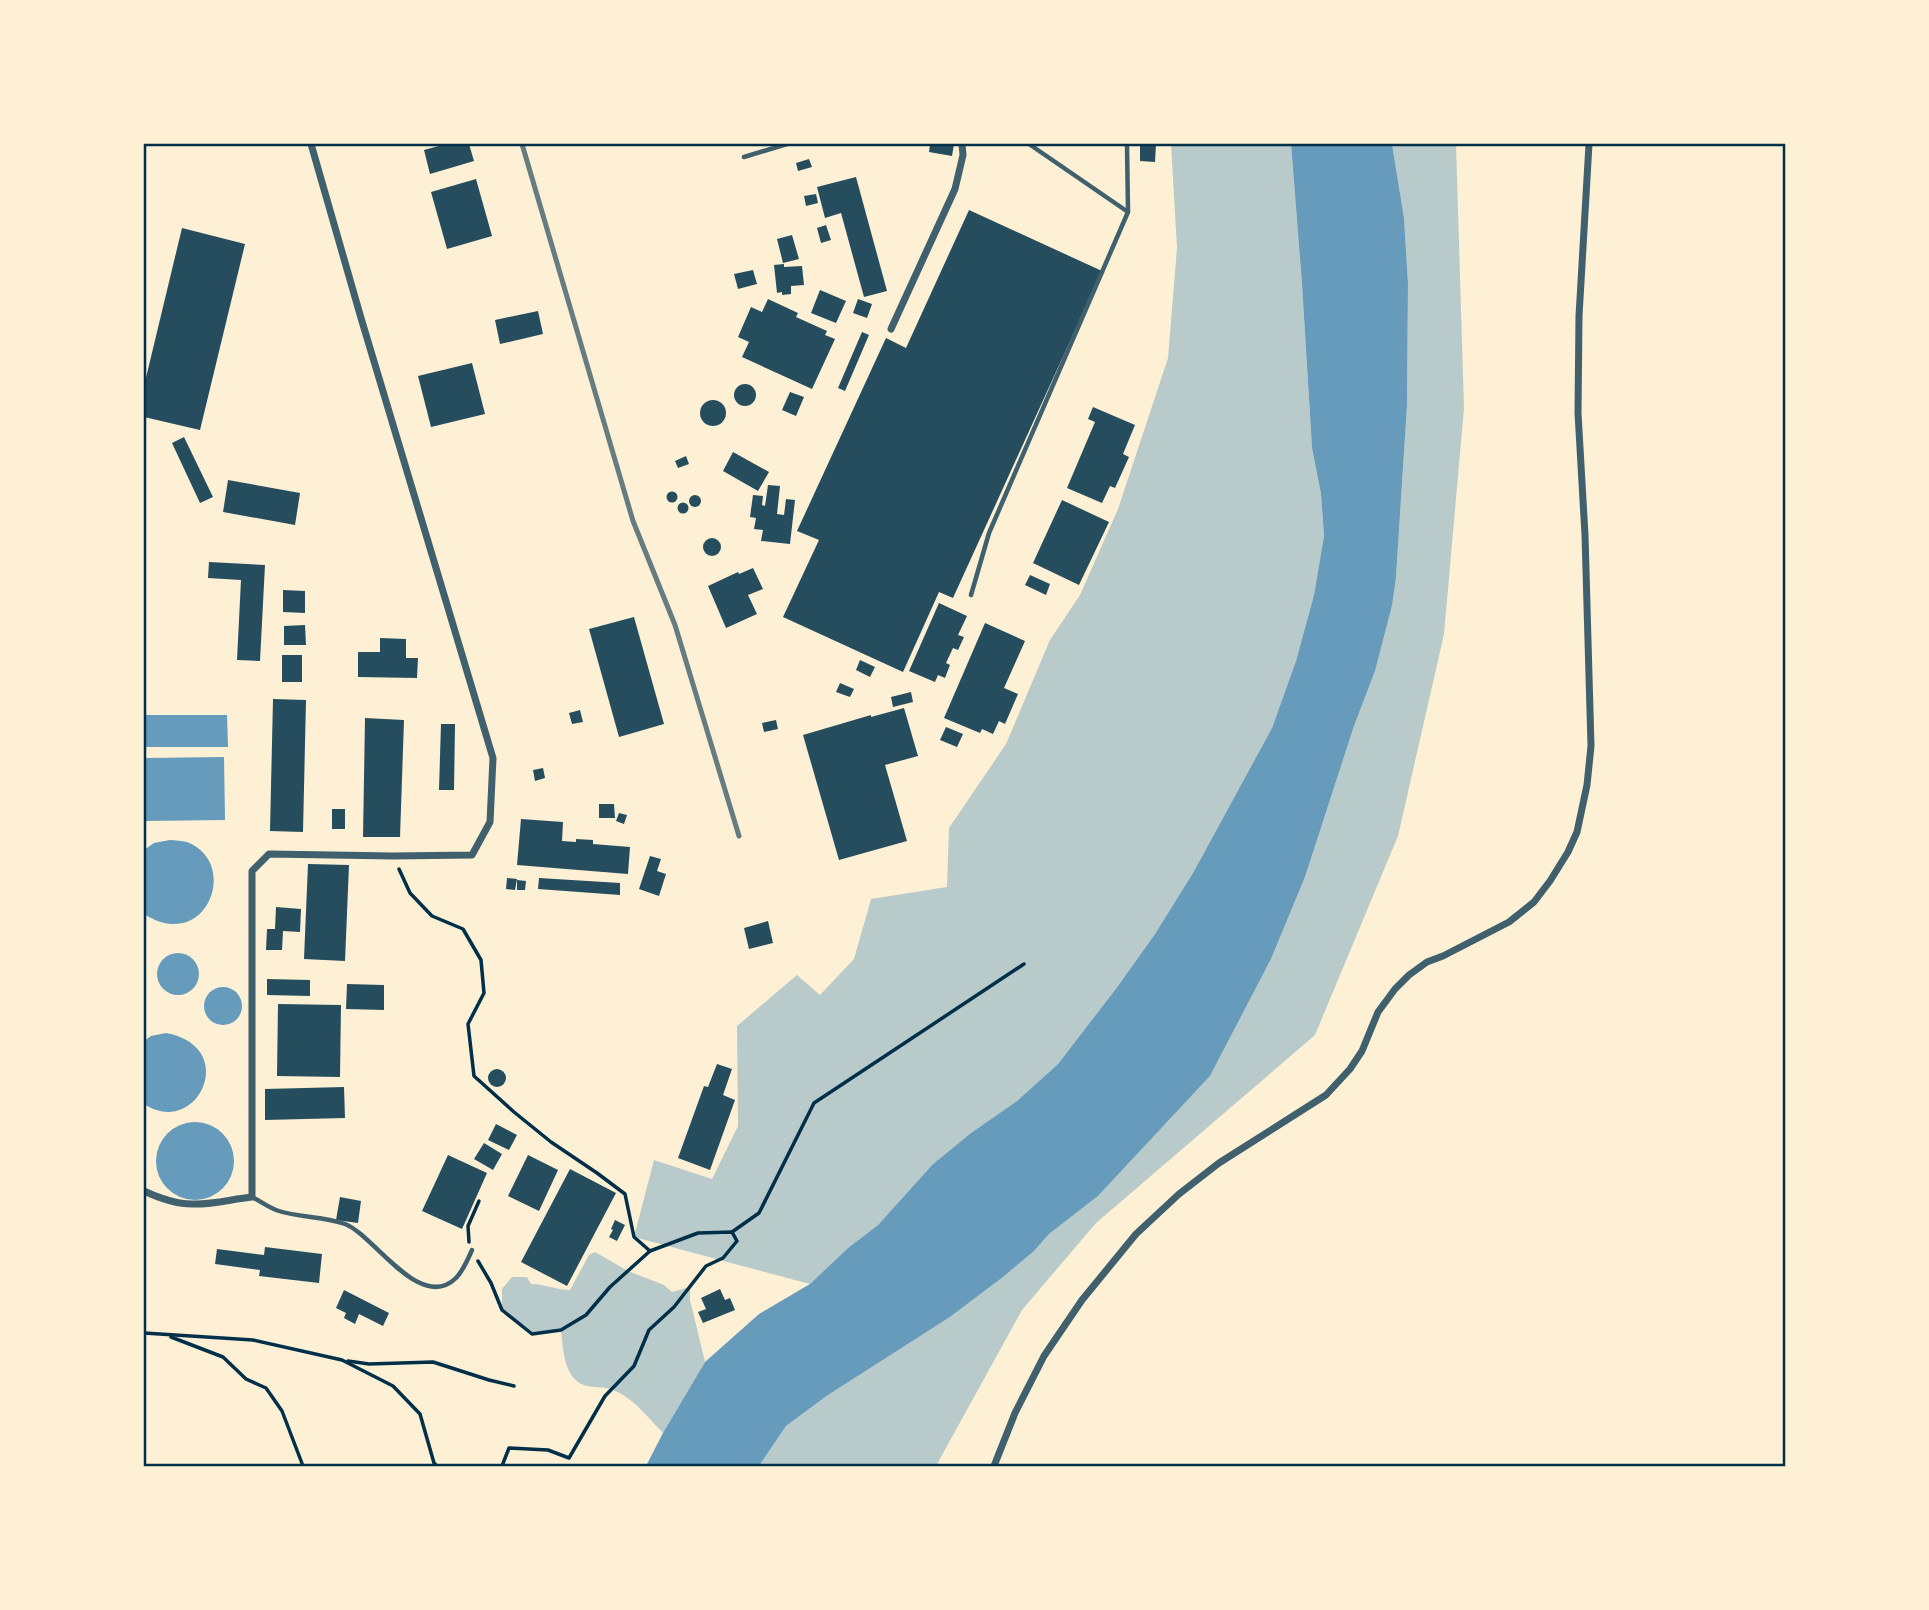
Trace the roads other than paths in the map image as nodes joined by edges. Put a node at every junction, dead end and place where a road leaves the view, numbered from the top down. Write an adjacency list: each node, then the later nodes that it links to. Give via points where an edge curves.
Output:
1 (311, 144): 12 (street, via 493,758 490,822 472,855 269,854 252,871)
2 (787, 144): 7 (lane)
3 (961, 144): 9 (street, via 955,189)
4 (1029, 144): 8 (lane)
5 (1127, 144): 8 (lane)
6 (1589, 144): 14 (street, via 1578,413 1591,746 1577,832 1568,852 1534,902 1509,922 1427,962 1395,989 1378,1012 1362,1051 1325,1096 1219,1163 1136,1234 1044,1356)
7 (744, 157)
8 (1128, 212): 10 (lane, via 989,533)
9 (891, 329)
10 (971, 595)
11 (144, 1191): 12 (street, via 191,1204)
12 (253, 1197): 13 (lane, via 276,1210 344,1223 418,1283 438,1288 459,1276)
13 (472, 1250)
14 (993, 1466)

